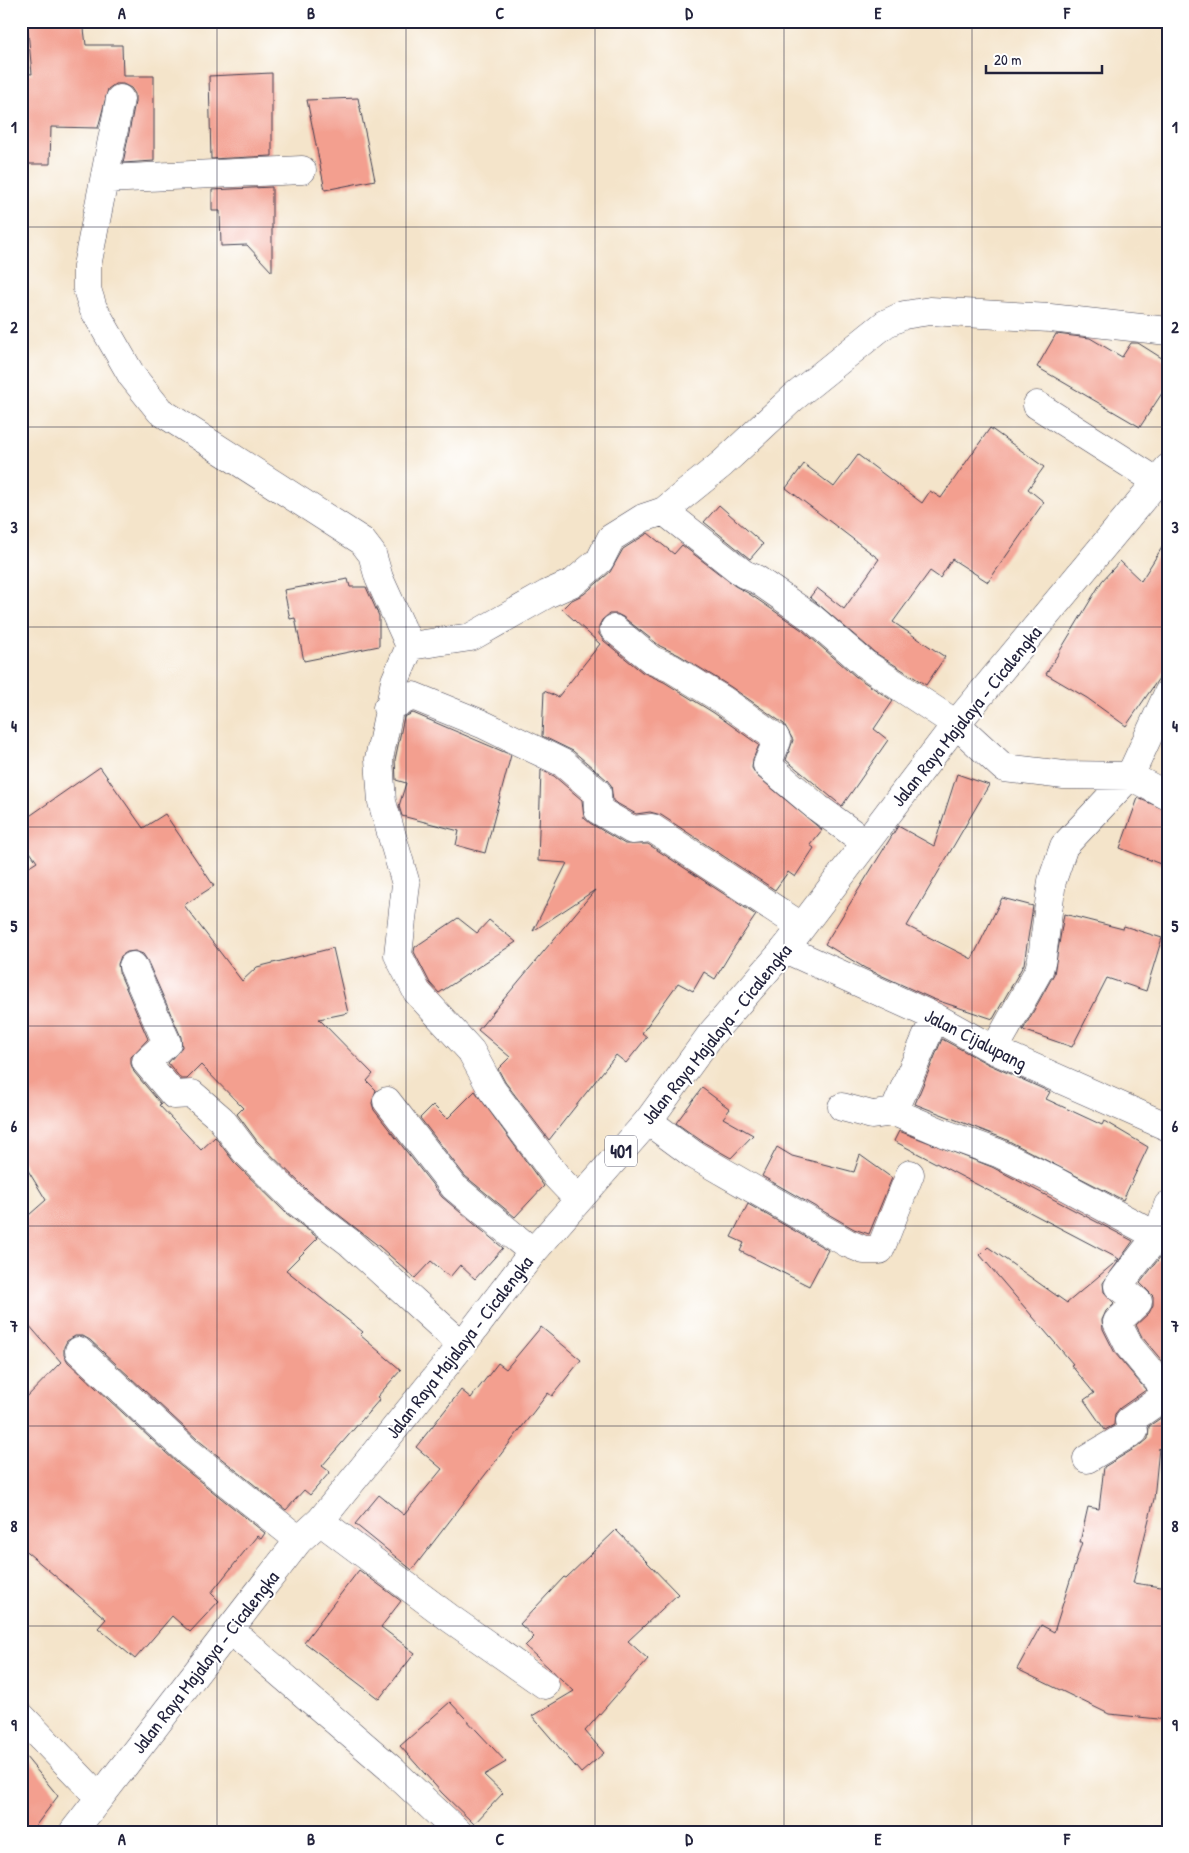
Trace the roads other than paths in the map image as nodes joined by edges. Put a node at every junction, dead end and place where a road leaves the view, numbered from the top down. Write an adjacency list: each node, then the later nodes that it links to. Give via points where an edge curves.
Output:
1 (120, 99): 3 (street)
2 (302, 170): 3 (street)
3 (105, 179): 9 (street, via 87,266 87,289 92,308 132,376 160,411 362,542 372,554 379,578)
4 (1168, 331): 7 (street, via 1050,318 930,311 904,315 885,324 793,398 722,464)
5 (1037, 405): 6 (street)
6 (1163, 475): 12 (street, Jalan Raya Majalaya - Cicalengka / 401)
7 (664, 510): 9 (street, via 642,518 611,538 600,560 574,582 546,594 471,637); 12 (street, via 744,574 812,618 865,664)
8 (614, 628): 15 (street, via 652,660 672,668 723,700 774,738 777,741 767,764 818,808)
9 (410, 646): 11 (street)
10 (1168, 693): 13 (street)
11 (388, 708): 16 (street, via 413,696 482,724 563,763 597,792 598,810 632,830 652,828); 27 (street, via 379,759 382,802 406,884 398,955 417,992 471,1051 492,1090 557,1177)
12 (956, 724): 13 (street, via 1004,768 1064,775); 15 (street, Jalan Raya Majalaya - Cicalengka / 401)
13 (1130, 776): 14 (street); 20 (street, via 1064,846 1052,880 1039,970)
14 (1168, 796)
15 (865, 842): 16 (street, Jalan Raya Majalaya - Cicalengka / 401)
16 (801, 926): 17 (street, Jalan Raya Majalaya - Cicalengka / 401)
17 (785, 949): 19 (street, Jalan Cijalupang); 24 (street, Jalan Raya Majalaya - Cicalengka / 401, via 712,1033)
18 (133, 966): 31 (street, via 167,1043 146,1062 174,1094 192,1094 221,1119 244,1151 297,1202 350,1242)
19 (935, 1017): 20 (street, Jalan Cijalupang); 23 (street)
20 (994, 1050): 25 (street, Jalan Cijalupang)
21 (388, 1101): 30 (street, via 454,1187)
22 (842, 1107): 23 (street, via 872,1115)
23 (894, 1112): 29 (street, via 998,1152)
24 (648, 1121): 26 (street, via 694,1155 864,1250 880,1250); 27 (street, Jalan Raya Majalaya - Cicalengka / 401)
25 (1168, 1127)
26 (910, 1174)
27 (578, 1199): 30 (street, Jalan Raya Majalaya - Cicalengka / 401)
28 (1168, 1206): 29 (street)
29 (1162, 1239): 33 (street, via 1118,1286 1138,1302 1116,1322 1129,1346)
30 (533, 1252): 31 (street, Jalan Raya Majalaya - Cicalengka / 401)
31 (462, 1345): 35 (street, Jalan Raya Majalaya - Cicalengka / 401)
32 (79, 1351): 36 (street, via 188,1452)
33 (1168, 1394): 34 (street, via 1129,1421 1134,1431)
34 (1087, 1459)
35 (320, 1521): 36 (street, Jalan Raya Majalaya - Cicalengka / 401); 38 (street)
36 (299, 1540): 37 (street, Jalan Raya Majalaya - Cicalengka / 401)
37 (230, 1630): 40 (street, Jalan Raya Majalaya - Cicalengka / 401); 42 (street, via 390,1768)
38 (545, 1685)
39 (21, 1716): 40 (street)
40 (99, 1797): 41 (street, Jalan Raya Majalaya - Cicalengka / 401)
41 (73, 1832)
42 (458, 1832)

